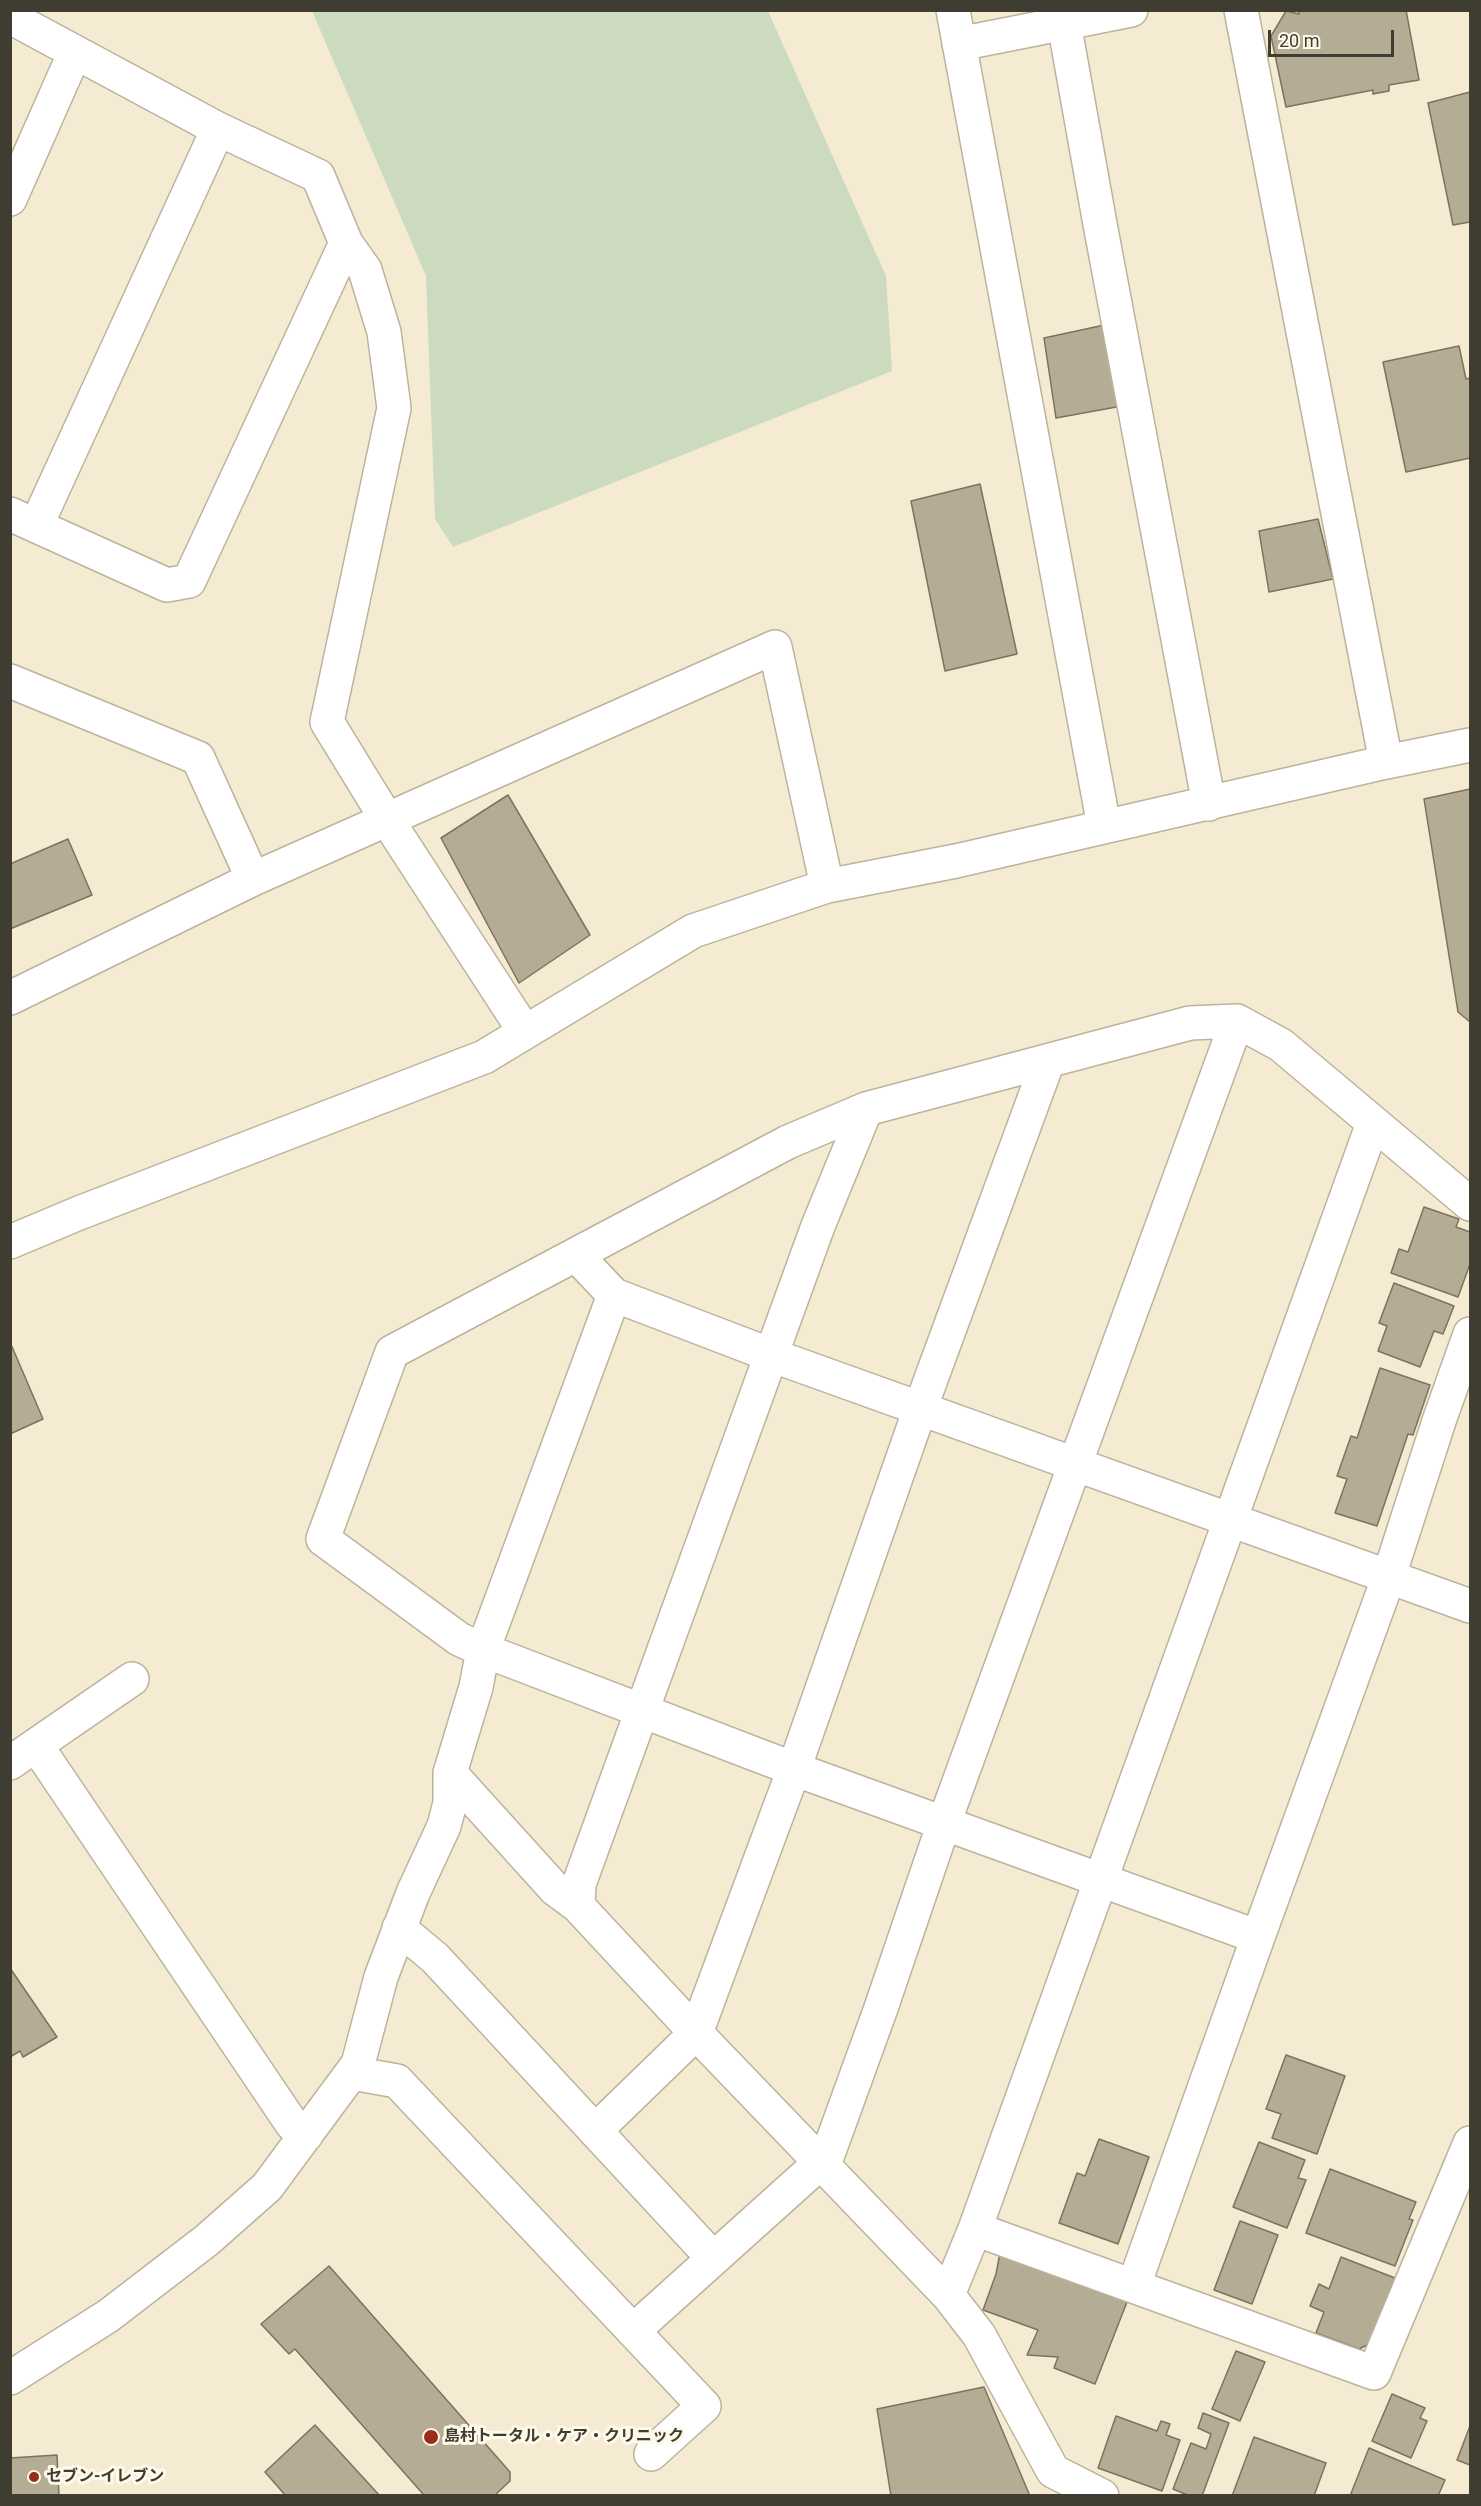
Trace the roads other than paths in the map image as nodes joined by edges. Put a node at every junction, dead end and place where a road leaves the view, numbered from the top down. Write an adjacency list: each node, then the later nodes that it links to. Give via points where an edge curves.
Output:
1 (953, 10): 6 (street)
2 (1131, 10): 5 (street)
3 (1241, 10): 14 (street)
4 (10, 17): 7 (street)
5 (1064, 22): 6 (street); 15 (street)
6 (959, 44): 17 (street)
7 (75, 52): 8 (street); 9 (street)
8 (218, 129): 10 (street, via 318,176); 11 (street)
9 (10, 199)
10 (345, 243): 11 (street, via 189,581 167,585); 16 (street, via 365,270 384,332 394,408 327,722)
11 (23, 520)
12 (10, 681): 18 (street, via 198,758)
13 (1470, 745): 14 (street)
14 (1386, 762): 15 (street)
15 (1209, 804): 17 (street)
16 (386, 818): 18 (street); 19 (street, via 775,646); 22 (street)
17 (1104, 826): 19 (street, via 957,861)
18 (253, 879): 20 (street)
19 (827, 886): 22 (street, via 693,931)
20 (10, 998)
21 (1237, 1021): 23 (street, via 1190,1023); 25 (street, via 1281,1045); 33 (street)
22 (525, 1032): 27 (street, via 484,1057)
23 (1048, 1061): 24 (street); 32 (street)
24 (866, 1109): 28 (street, via 788,1142); 31 (street)
25 (1372, 1123): 26 (street); 34 (street)
26 (1470, 1204)
27 (10, 1242)
28 (576, 1255): 29 (street); 37 (street, via 392,1352 323,1539 459,1639)
29 (614, 1295): 31 (street); 37 (street)
30 (1470, 1334): 35 (street)
31 (771, 1355): 32 (street); 39 (street)
32 (920, 1409): 33 (street); 41 (street)
33 (1075, 1465): 34 (street); 43 (street)
34 (1232, 1519): 35 (street); 44 (street)
35 (1389, 1579): 36 (street); 47 (street)
36 (1470, 1606)
37 (483, 1650): 39 (street); 42 (street)
38 (132, 1678): 40 (street)
39 (642, 1712): 41 (street); 45 (street, via 579,1884)
40 (23, 1754): 51 (street, via 292,2124)
41 (794, 1769): 43 (street); 48 (street)
42 (450, 1773): 45 (street, via 555,1889); 46 (street, via 450,1803 444,1826)
43 (944, 1824): 44 (street); 53 (street, via 881,2008)
44 (1101, 1879): 47 (street); 54 (street)
45 (578, 1906): 48 (street)
46 (399, 1928): 49 (street); 50 (street, via 435,1958)
47 (1258, 1937): 56 (street)
48 (696, 2033): 50 (street); 53 (street)
49 (352, 2073): 51 (street); 58 (street, via 397,2081)
50 (595, 2131): 55 (street)
51 (306, 2135): 59 (street, via 267,2187 207,2240 108,2316)
52 (1470, 2143): 56 (street, via 1374,2373)
53 (822, 2163): 55 (street); 57 (street)
54 (975, 2229): 56 (street); 57 (street)
55 (713, 2258): 58 (street)
56 (1134, 2285)
57 (948, 2295): 61 (street, via 979,2335 1053,2471)
58 (633, 2331): 60 (street, via 704,2406)
59 (10, 2378)
60 (651, 2454)
61 (1102, 2496)

